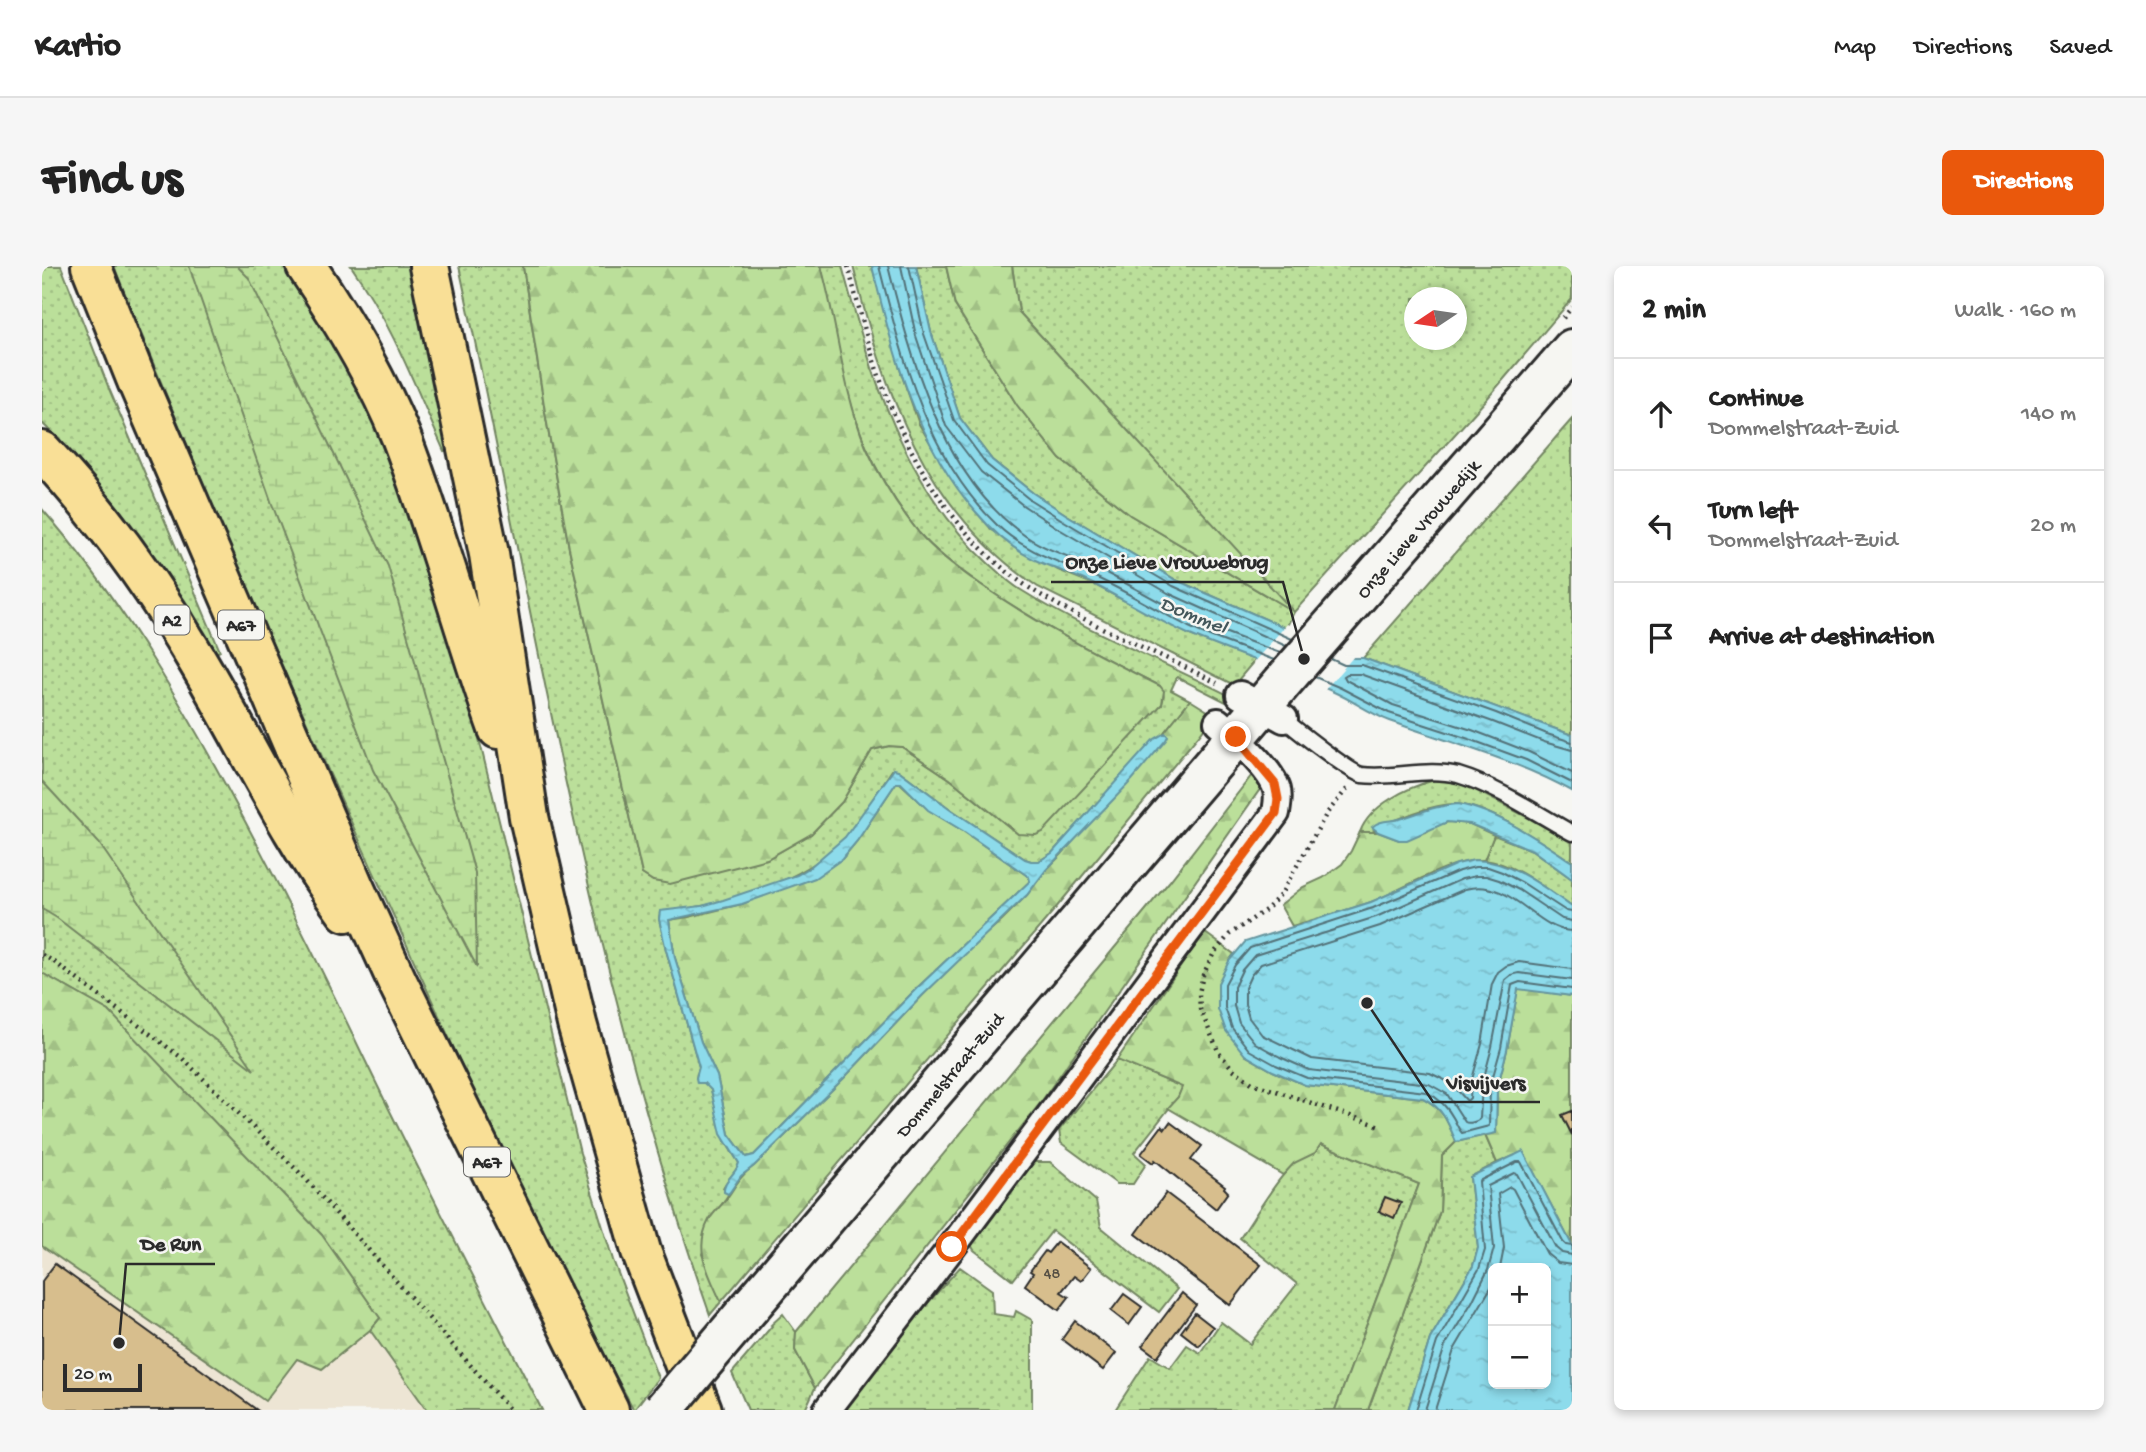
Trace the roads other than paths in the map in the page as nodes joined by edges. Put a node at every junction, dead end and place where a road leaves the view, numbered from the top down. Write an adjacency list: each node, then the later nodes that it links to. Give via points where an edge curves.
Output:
1 (91, 266): 10 (highway, A67)
2 (306, 266): 8 (highway, via 365,363 400,436)
3 (429, 266): 8 (highway, via 489,554)
4 (1572, 349): 6 (main road, Onze Lieve Vrouwedijk)
5 (42, 451): 10 (highway, A2, via 103,522 170,616 326,884)
6 (1267, 701): 7 (main road, Onze Lieve Vrouwedijk); 9 (lane, via 1359,775 1456,775)
7 (1227, 730): 12 (main road, Dommelstraat-Zuid, bridge); 14 (street, via 1275,784 1276,813)
8 (528, 817): 13 (highway, via 577,1024 641,1251)
9 (1572, 834)
10 (397, 981): 11 (highway, A67)
11 (609, 1410)
12 (663, 1410)
13 (702, 1410)
14 (827, 1410)

